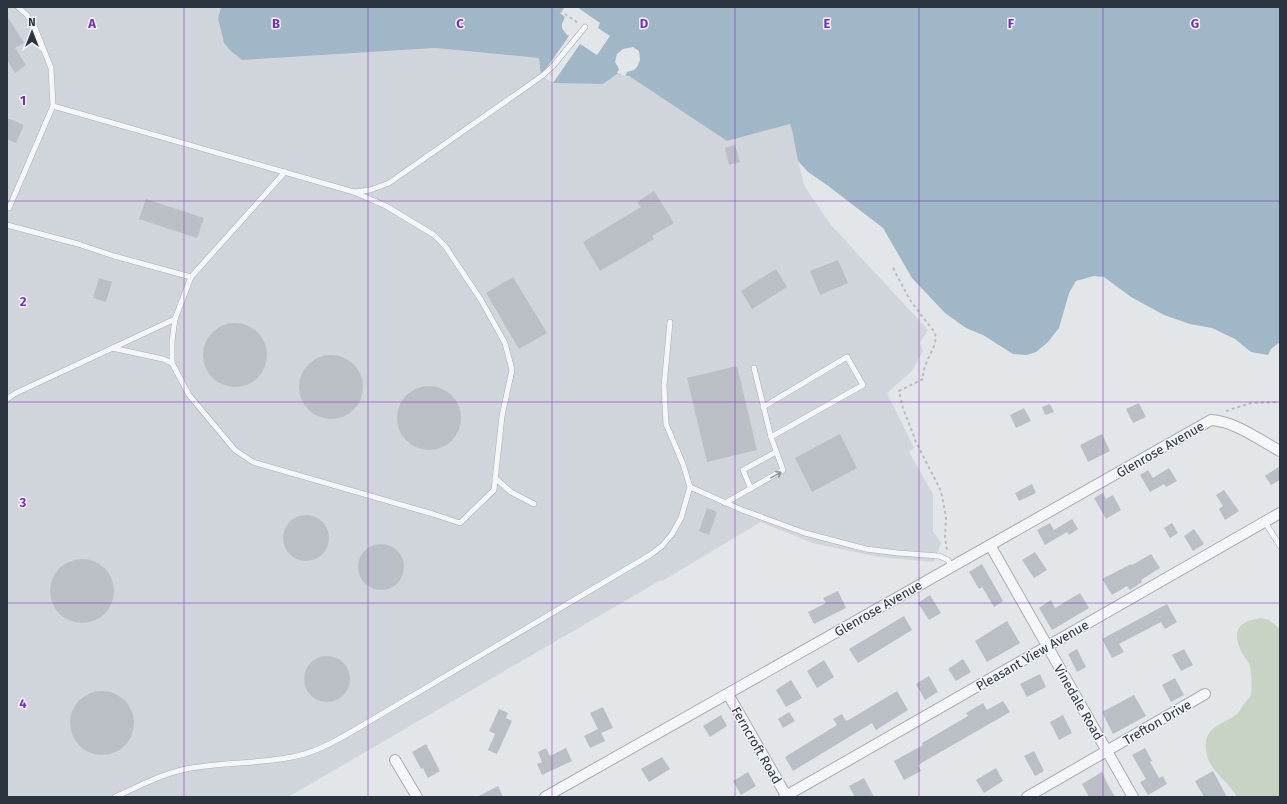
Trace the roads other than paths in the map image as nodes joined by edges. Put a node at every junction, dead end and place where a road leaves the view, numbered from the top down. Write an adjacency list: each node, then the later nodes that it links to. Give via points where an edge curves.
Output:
1 (18, 7): 3 (lane, via 35,28 51,68)
2 (585, 27): 5 (lane, via 553,66 536,80 389,183 370,190)
3 (53, 106): 4 (lane); 6 (lane)
4 (285, 172): 5 (lane); 8 (lane)
5 (354, 192): 19 (lane, via 386,206 434,235 445,246 482,300 503,338 512,370 502,416)
6 (7, 208)
7 (7, 225): 8 (lane)
8 (191, 277): 9 (lane)
9 (175, 319): 11 (lane); 12 (lane)
10 (670, 322): 20 (lane, via 664,386 666,424)
11 (112, 348): 12 (lane); 14 (lane)
12 (172, 363): 19 (lane, via 189,396 235,450 253,462 460,523 494,490)
13 (754, 368): 15 (lane)
14 (7, 399)
15 (763, 407): 16 (lane); 16 (lane, via 847,357 863,385)
16 (770, 436): 18 (lane)
17 (1280, 451): 26 (street, Glenrose Avenue, via 1232,424 1211,420)
18 (776, 452): 21 (lane, one-way to 18, via 783,470); 21 (lane, via 743,470)
19 (495, 478): 23 (lane, via 511,492)
20 (690, 486): 22 (lane); 34 (lane, via 681,518 672,534 650,555 353,731 325,746 293,757 184,769)
21 (751, 488): 22 (lane)
22 (725, 503): 28 (lane, via 815,536 888,552 939,556 948,560)
23 (534, 504)
24 (1280, 513): 25 (street, Pleasant View Avenue)
25 (1265, 522): 27 (lane); 29 (street, Pleasant View Avenue)
26 (990, 545): 28 (street, Glenrose Avenue); 29 (street, Vinedale Road)
27 (1280, 546)
28 (952, 567): 30 (street, Glenrose Avenue)
29 (1047, 647): 32 (street, Vinedale Road); 37 (street, Pleasant View Avenue)
30 (728, 694): 36 (street, Glenrose Avenue); 37 (street, Ferncroft Road)
31 (1205, 694): 32 (street, Trefton Drive)
32 (1107, 751): 38 (street, Trefton Drive); 39 (street, Vinedale Road)
33 (395, 760): 35 (street)
34 (115, 797)
35 (417, 797)
36 (545, 797)
37 (786, 797)
38 (1027, 797)
39 (1133, 797)

